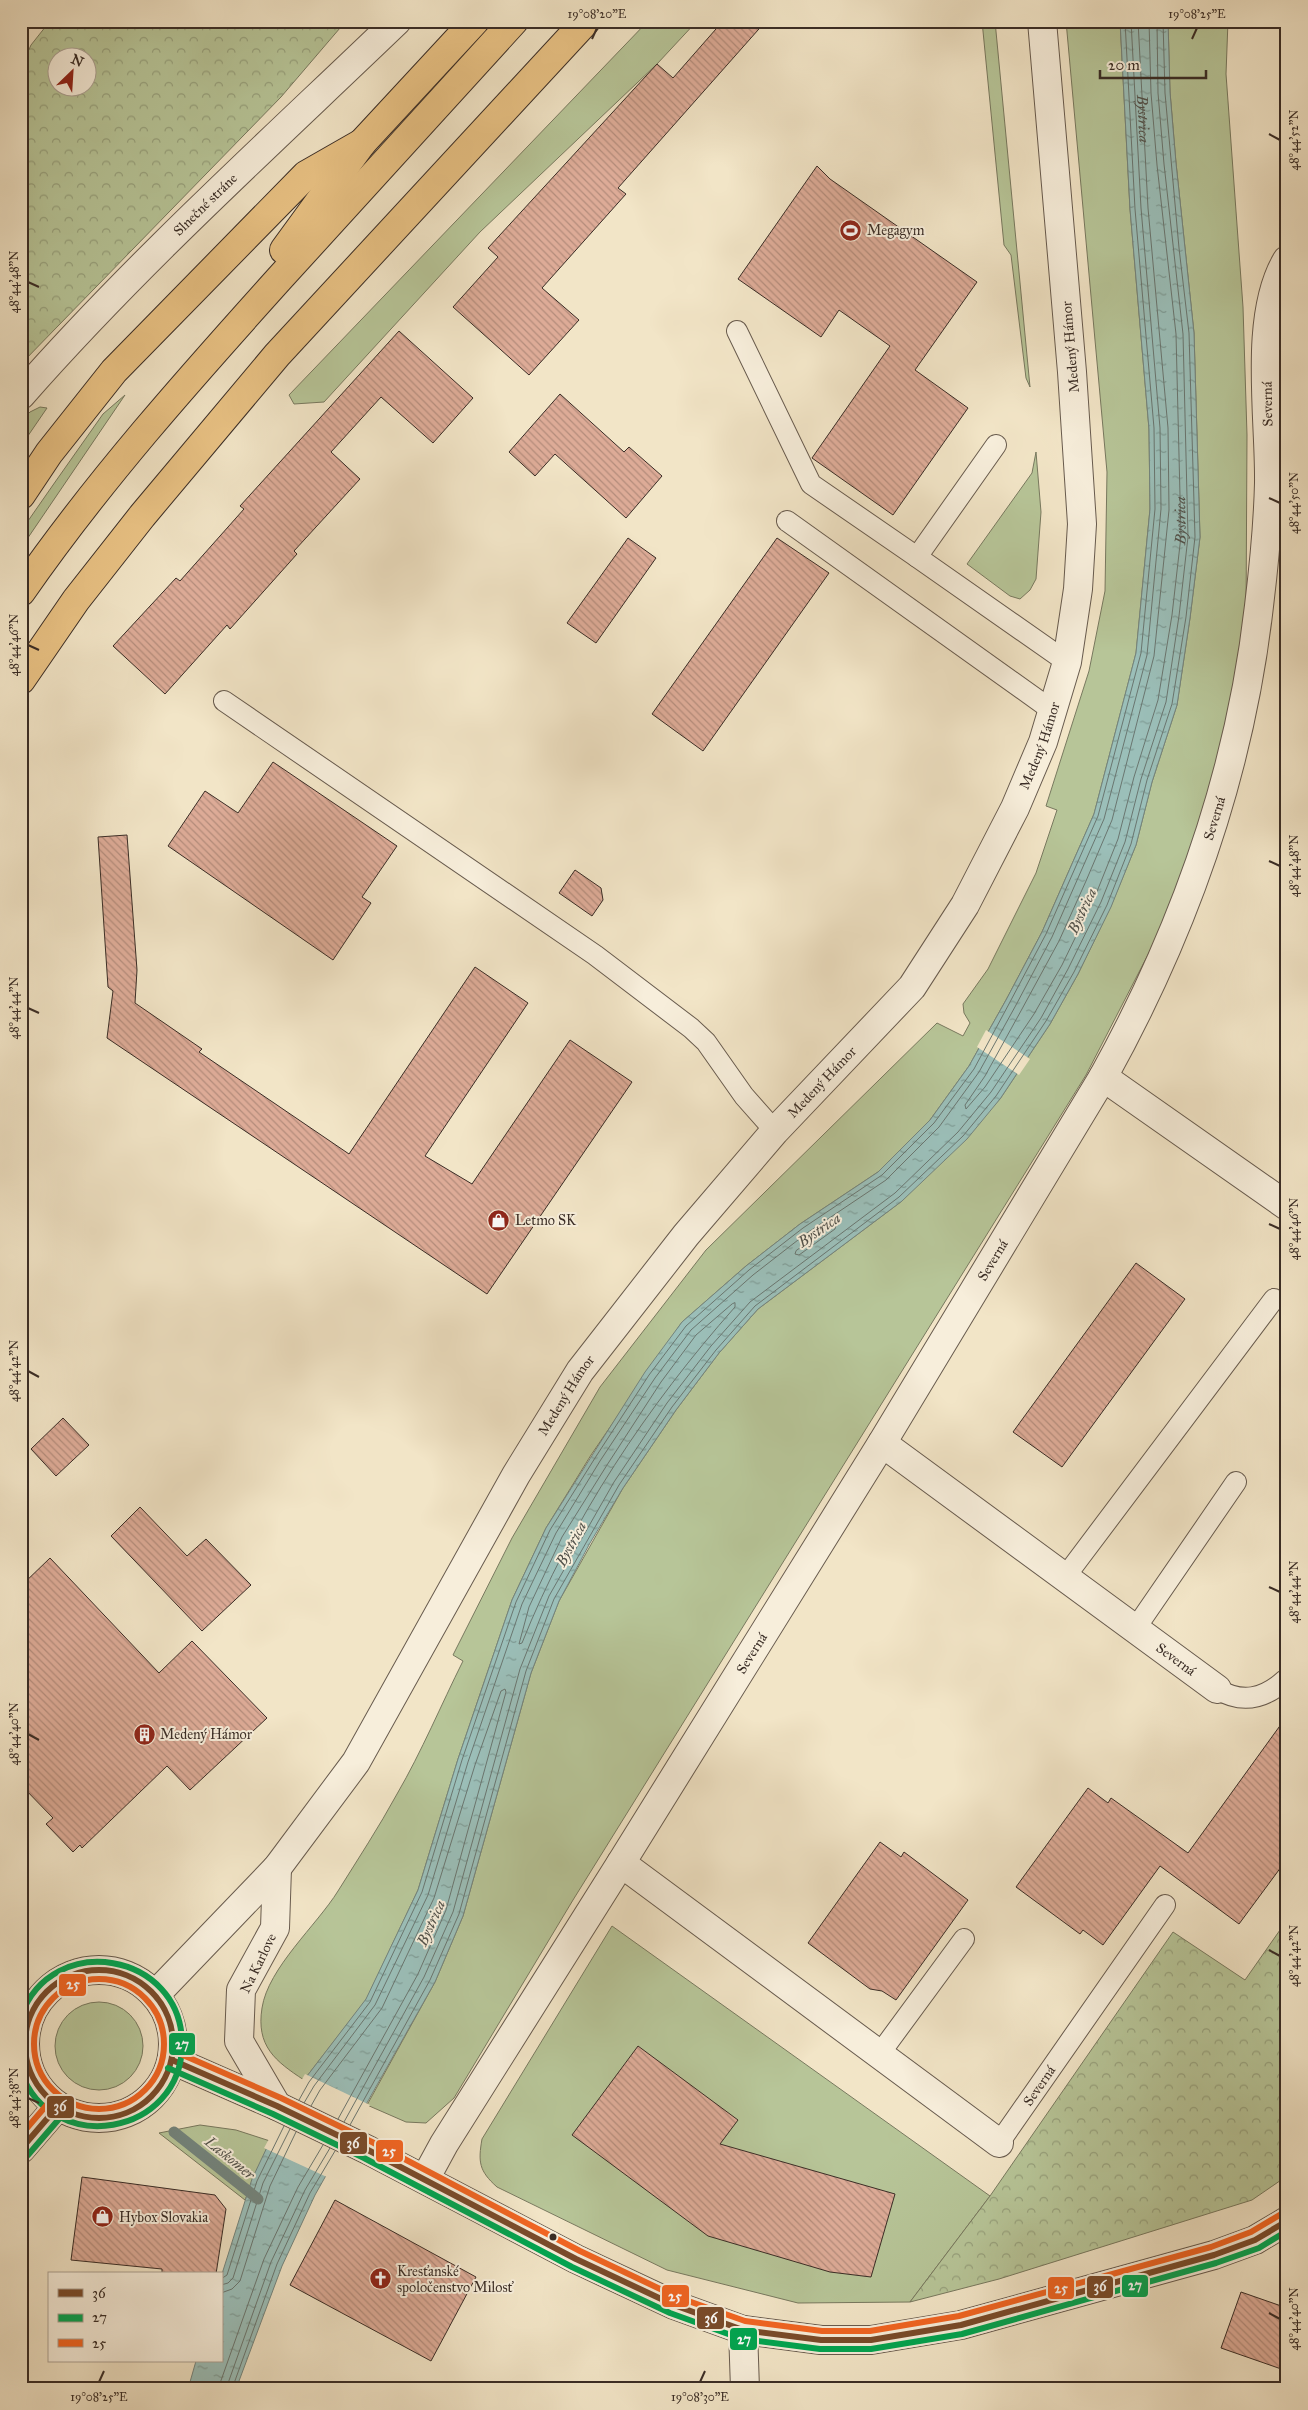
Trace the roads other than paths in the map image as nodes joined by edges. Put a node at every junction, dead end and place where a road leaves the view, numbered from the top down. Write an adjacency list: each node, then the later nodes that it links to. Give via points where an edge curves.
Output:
1 (397, 21): 10 (street, Slnečné stráne, via 159,250 76,333)
2 (475, 21): 6 (highway)
3 (514, 21): 9 (highway)
4 (1042, 21): 17 (street, Medený Hámor, via 1082,524 1078,589)
5 (585, 23): 18 (highway, via 277,355 76,600)
6 (362, 143): 9 (highway); 12 (highway, via 306,176 114,371)
7 (1285, 267): 14 (street, Severná, via 1271,301 1266,347 1269,483)
8 (737, 331): 15 (lane, via 811,484)
9 (198, 368): 16 (highway)
10 (21, 395)
11 (996, 445): 15 (lane)
12 (21, 496)
13 (787, 521): 20 (lane)
14 (1276, 543): 21 (street, Severná, via 1222,797 1183,910 1127,1034)
15 (917, 557): 17 (lane)
16 (21, 592)
17 (1067, 662): 20 (street, Medený Hámor)
18 (21, 680)
19 (224, 700): 22 (lane, via 587,950 691,1028 706,1042 744,1096)
20 (1053, 711): 22 (street, Medený Hámor, via 1011,817 965,905 912,987)
21 (1103, 1077): 23 (street); 25 (street, Severná)
22 (775, 1131): 32 (street, Medený Hámor, via 686,1235 580,1371 516,1475 356,1762)
23 (1287, 1206)
24 (1274, 1299): 27 (lane)
25 (882, 1443): 27 (street, Severná); 31 (street, Severná)
26 (1236, 1482): 28 (lane)
27 (1065, 1577): 28 (street, Severná)
28 (1135, 1629): 30 (street, Severná)
29 (1287, 1681): 30 (lane, via 1262,1696 1244,1699 1228,1696)
30 (1217, 1689)
31 (622, 1863): 37 (street, Severná); 43 (street, Severná)
32 (277, 1868): 35 (street, Medený Hámor); 40 (street, Na Karlove, via 275,1928 241,1990 238,2041)
33 (1165, 1905): 41 (lane, Severná)
34 (964, 1938): 37 (lane)
35 (155, 1995): 36 (street, via 124,1974 86,1971 52,1986); 38 (street, via 171,2026)
36 (26, 2015): 39 (street, via 26,2056 32,2075 42,2093)
37 (878, 2056): 41 (street, Severná)
38 (172, 2060): 39 (street, via 154,2094 138,2107 118,2116 77,2115); 40 (street)
39 (58, 2106): 42 (street)
40 (277, 2106): 43 (street)
41 (999, 2143)
42 (21, 2149)
43 (425, 2179): 45 (street, via 576,2259 674,2305)
44 (1287, 2221): 45 (street, via 1255,2240 1214,2255 961,2325 871,2340 821,2340)
45 (742, 2330): 46 (street)
46 (745, 2389)

